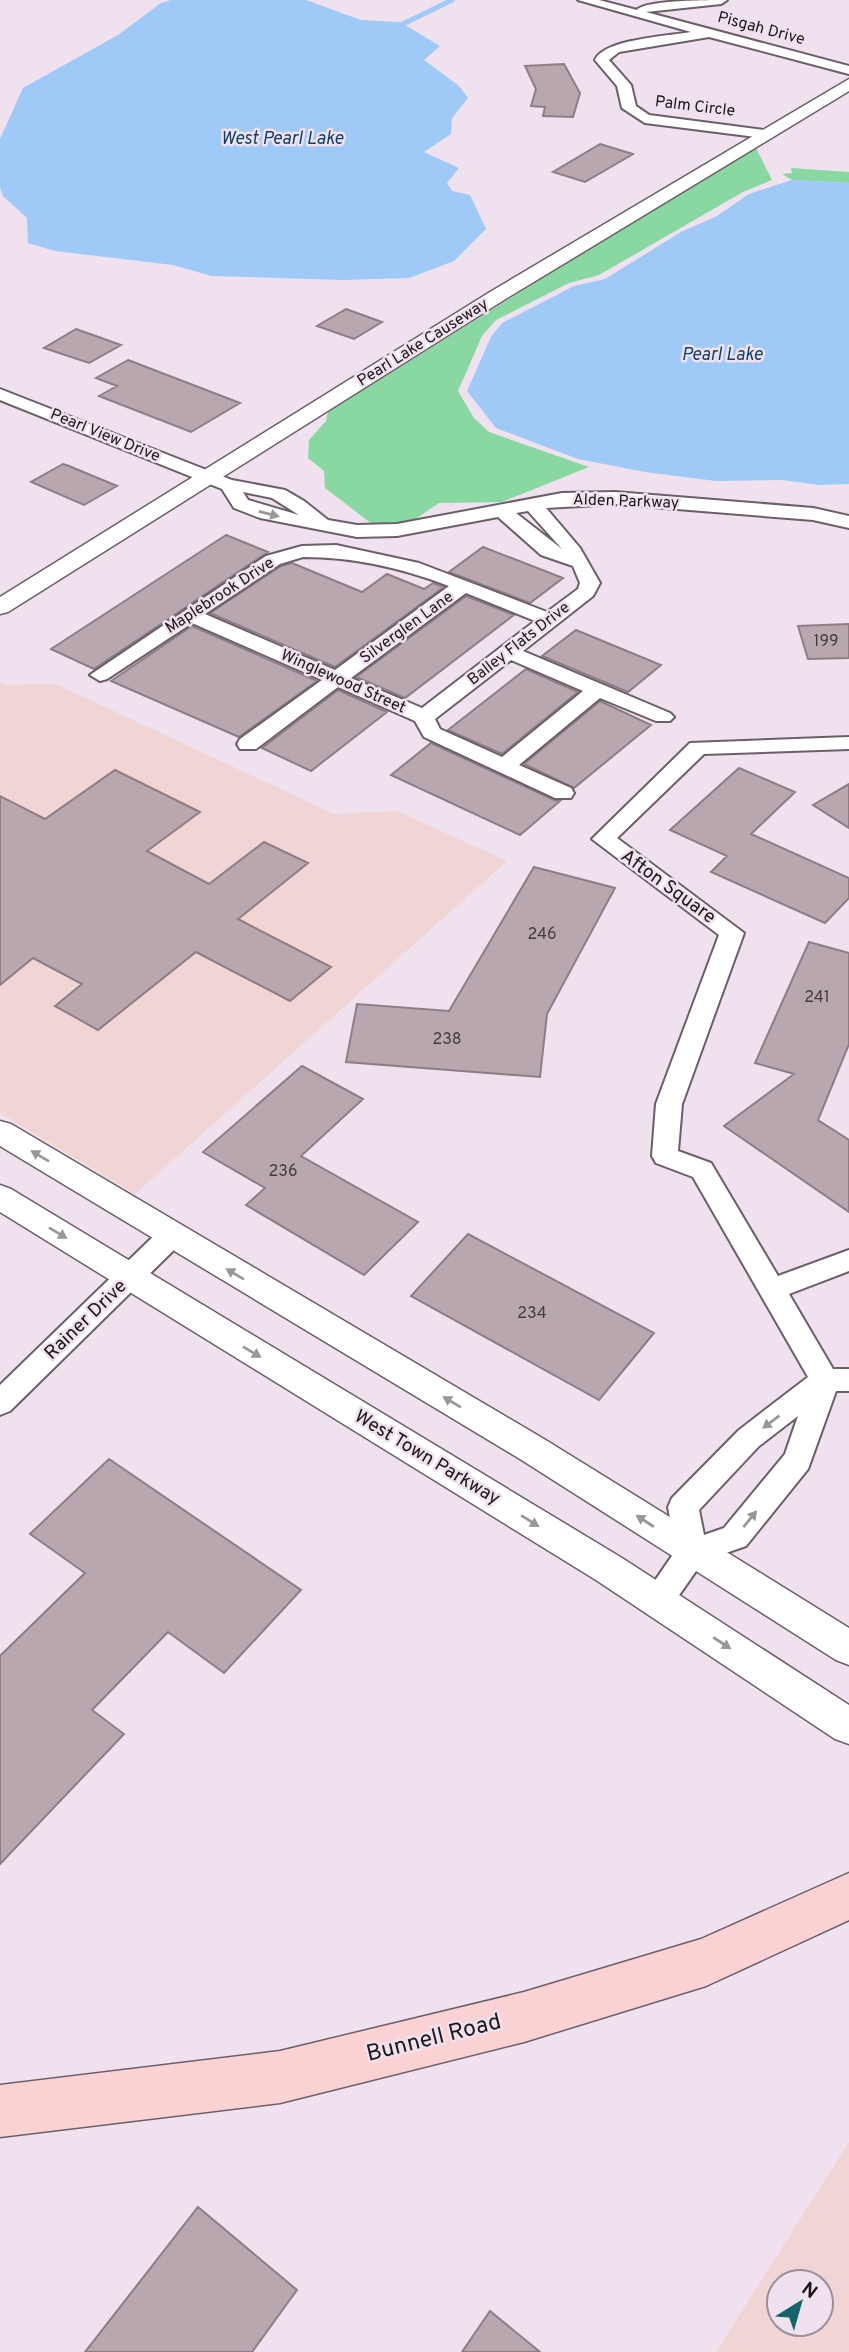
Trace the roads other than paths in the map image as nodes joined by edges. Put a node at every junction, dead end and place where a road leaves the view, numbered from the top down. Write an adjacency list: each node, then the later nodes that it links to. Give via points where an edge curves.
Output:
1 (584, 0): 3 (street, Pisgah Drive)
2 (721, 0): 3 (street)
3 (624, 10): 4 (street, Pisgah Drive)
4 (709, 33): 5 (street, Pisgah Drive); 7 (street, Palm Circle, via 615,49 602,60 629,92 629,108 645,119)
5 (849, 70)
6 (849, 84): 7 (street, Pearl Lake Causeway)
7 (764, 134): 9 (street, Pearl Lake Causeway, via 497,296)
8 (0, 394): 9 (street, Pearl View Drive)
9 (220, 481): 11 (street, Alden Parkway, via 241,504 267,514 357,531 397,530); 15 (street, Pearl Lake Causeway)
10 (533, 505): 11 (street, Alden Parkway); 12 (street, Alden Parkway, via 562,499 615,498 813,514); 13 (street, Balley Flats Drive, via 568,542)
11 (503, 511): 13 (street, via 548,551)
12 (849, 522)
13 (576, 561): 17 (street, Balley Flats Drive, via 590,583 586,592)
14 (464, 585): 16 (street, Maplebrook Drive, via 400,562 302,551 273,560); 17 (street, Maplebrook Drive); 20 (street, Silverglen Lane)
15 (0, 607)
16 (191, 615): 19 (street, Maplebrook Drive); 20 (street, Winglewood Street)
17 (549, 621): 18 (street, Balley Flats Drive)
18 (509, 652): 21 (street); 22 (street, Balley Flats Drive)
19 (100, 675)
20 (337, 679): 22 (street, Winglewood Street); 25 (street, Silverglen Lane)
21 (598, 689): 23 (street); 26 (street)
22 (424, 717): 26 (street, Winglewood Street, via 431,733)
23 (663, 717)
24 (849, 743): 33 (street, Afton Square, via 698,748 603,839 732,933 669,1104 665,1156 702,1170)
25 (248, 744)
26 (504, 766): 27 (street, Winglewood Street)
27 (563, 793)
28 (0, 1132): 30 (street, one-way to 28)
29 (0, 1197): 32 (street, West Town Parkway, one-way to 32)
30 (171, 1236): 32 (street, Rainer Drive); 36 (street, one-way to 30, via 532,1449)
31 (849, 1260): 33 (street)
32 (130, 1279): 35 (street, Rainer Drive); 37 (street, West Town Parkway, one-way to 37)
33 (773, 1289): 34 (street, Afton Square, via 797,1337)
34 (837, 1380): 36 (street, one-way to 34, via 736,1537 798,1460); 36 (street, one-way to 36, via 749,1438 683,1507)
35 (0, 1403)
36 (692, 1552): 37 (street); 38 (street)
37 (657, 1601): 39 (street, West Town Parkway, one-way to 39)
38 (849, 1648)
39 (849, 1726)
40 (849, 1896): 41 (main road, Bunnell Road, via 706,1962 524,2017 279,2077)
41 (0, 2111)

